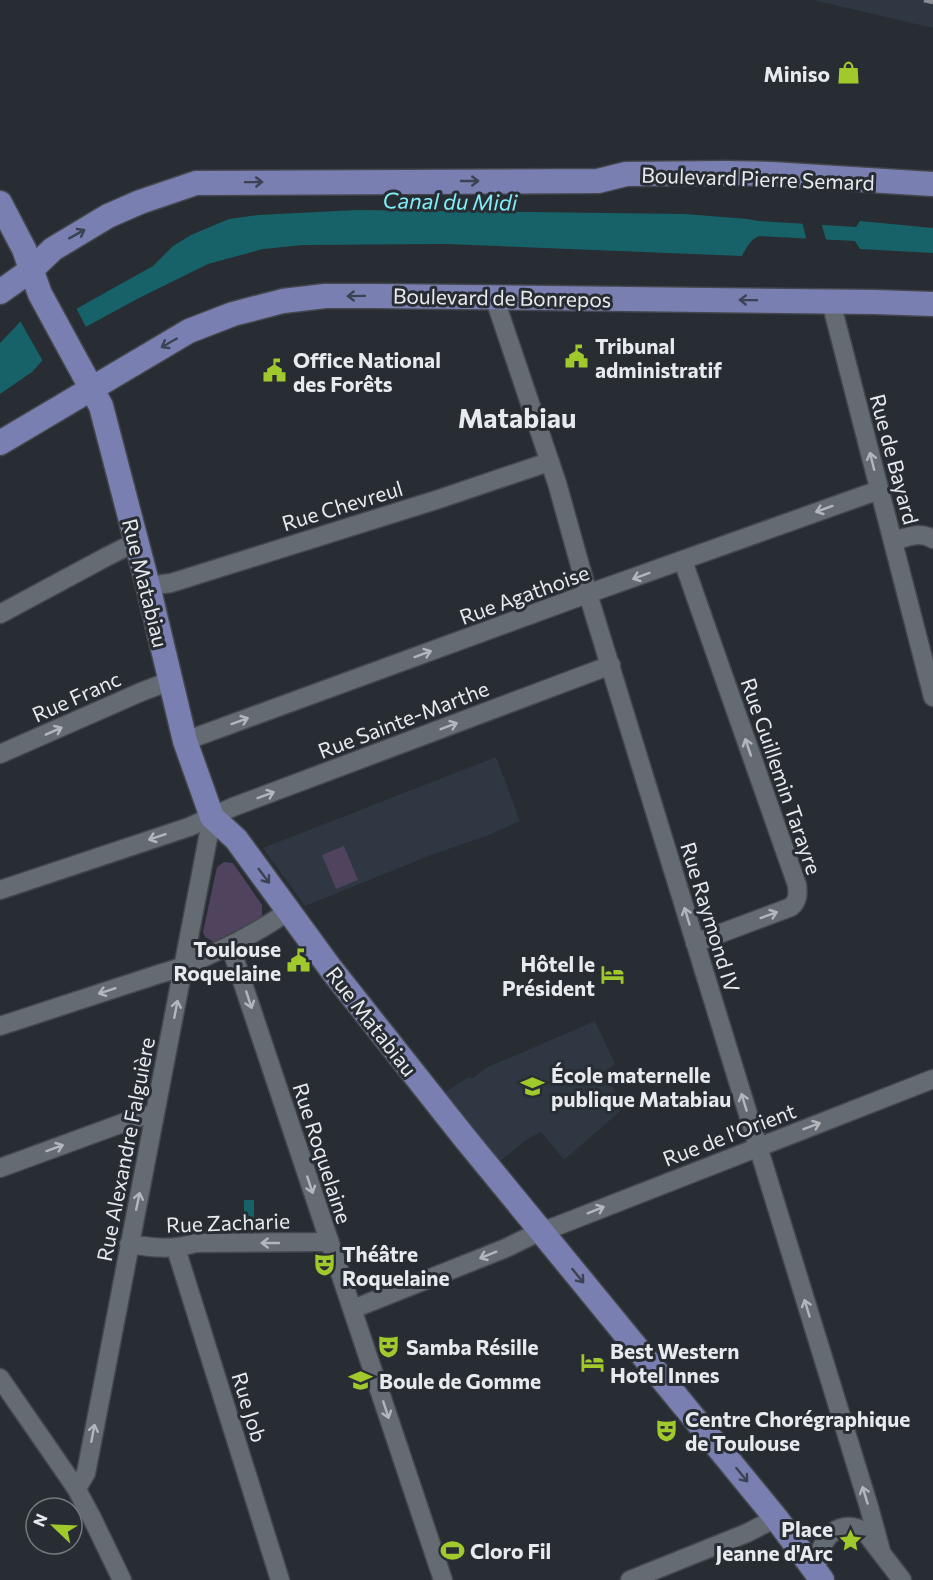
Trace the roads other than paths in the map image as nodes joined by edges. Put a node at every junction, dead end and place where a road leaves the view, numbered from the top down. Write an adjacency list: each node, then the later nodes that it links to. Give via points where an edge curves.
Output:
1 (933, 184): 3 (main road, Boulevard Pierre Semard, one-way to 1, via 53,249 108,216 196,183 598,181 626,174 725,173)
2 (0, 203): 3 (main road, Rue Matabiau)
3 (31, 270): 4 (main road, Boulevard Pierre Semard); 8 (main road, Rue Matabiau, via 40,294)
4 (0, 292)
5 (494, 297): 6 (main road, Boulevard de Bonrepos, one-way to 5); 8 (main road, Boulevard de Bonrepos, one-way to 8, via 325,296 282,301 233,314 189,332); 10 (street, Rue Raymond IV)
6 (831, 302): 7 (main road, Boulevard de Bonrepos); 11 (street, Rue de Bayard, one-way to 6)
7 (933, 304)
8 (92, 388): 9 (main road, Boulevard de Bonrepos); 14 (main road, Rue Matabiau, via 101,406)
9 (0, 443)
10 (549, 462): 16 (street, Rue Chevreul, via 171,583); 17 (street, Rue Raymond IV)
11 (879, 490): 13 (street, Rue de Bayard); 15 (street, Rue Agathoise, one-way to 15)
12 (933, 539): 13 (street, via 920,534)
13 (893, 541): 21 (street, Rue de Bayard)
14 (136, 542): 16 (main road, Rue Matabiau); 18 (street)
15 (683, 561): 17 (street, Rue Agathoise, one-way to 17); 27 (street, Rue Guillemin Tarayre, one-way to 15, via 791,908 798,894)
16 (148, 586): 20 (main road, Rue Matabiau)
17 (588, 594): 19 (street, Rue Raymond IV); 22 (street, Rue Agathoise, one-way to 17)
18 (0, 614)
19 (611, 665): 24 (street, Rue Sainte-Marthe, one-way to 19); 27 (street, Rue Raymond IV, one-way to 19)
20 (170, 681): 22 (main road, Rue Matabiau); 23 (street, Rue Franc, one-way to 20)
21 (933, 697)
22 (185, 741): 24 (main road, Rue Matabiau)
23 (0, 754)
24 (212, 816): 25 (street, Rue Sainte-Marthe, one-way to 25); 26 (main road, Rue Matabiau, one-way to 26, via 236,839); 29 (street, Rue Alexandre Falguière)
25 (0, 890)
26 (289, 910): 28 (street); 35 (main road, Rue Matabiau, via 331,969)
27 (695, 943): 33 (street, Rue Raymond IV, one-way to 27)
28 (230, 945): 29 (street); 36 (street, Rue Roquelaine, one-way to 36)
29 (183, 968): 30 (street, one-way to 30); 32 (street, Rue Alexandre Falguière, one-way to 29)
30 (0, 1026)
31 (933, 1079): 33 (street, Rue de l'Orient, one-way to 31)
32 (155, 1115): 34 (street, one-way to 32, via 142,1116); 37 (street, Rue Alexandre Falguière, one-way to 32)
33 (758, 1146): 35 (street, Rue de l'Orient, one-way to 33); 43 (street, Rue Raymond IV, one-way to 33)
34 (0, 1168)
35 (541, 1230): 39 (street, Rue de l'Orient, one-way to 39, via 506,1248); 42 (main road, Rue Matabiau, one-way to 42)
36 (328, 1240): 38 (street, Rue Zacharie, one-way to 38, via 196,1243); 39 (street, Rue Roquelaine)
37 (129, 1244): 38 (street, Rue Zacharie); 41 (street, Rue Alexandre Falguière, one-way to 37, via 86,1473)
38 (178, 1248): 46 (street, Rue Job)
39 (352, 1309): 47 (street, Rue Roquelaine, one-way to 47)
40 (0, 1378): 41 (street)
41 (76, 1488): 45 (street)
42 (776, 1518): 44 (main road, Rue Matabiau); 48 (street)
43 (881, 1551): 44 (street, via 857,1527 841,1528 822,1547); 49 (street)
44 (819, 1575)
45 (122, 1580)
46 (280, 1580)
47 (443, 1580)
48 (630, 1580)
49 (902, 1580)

